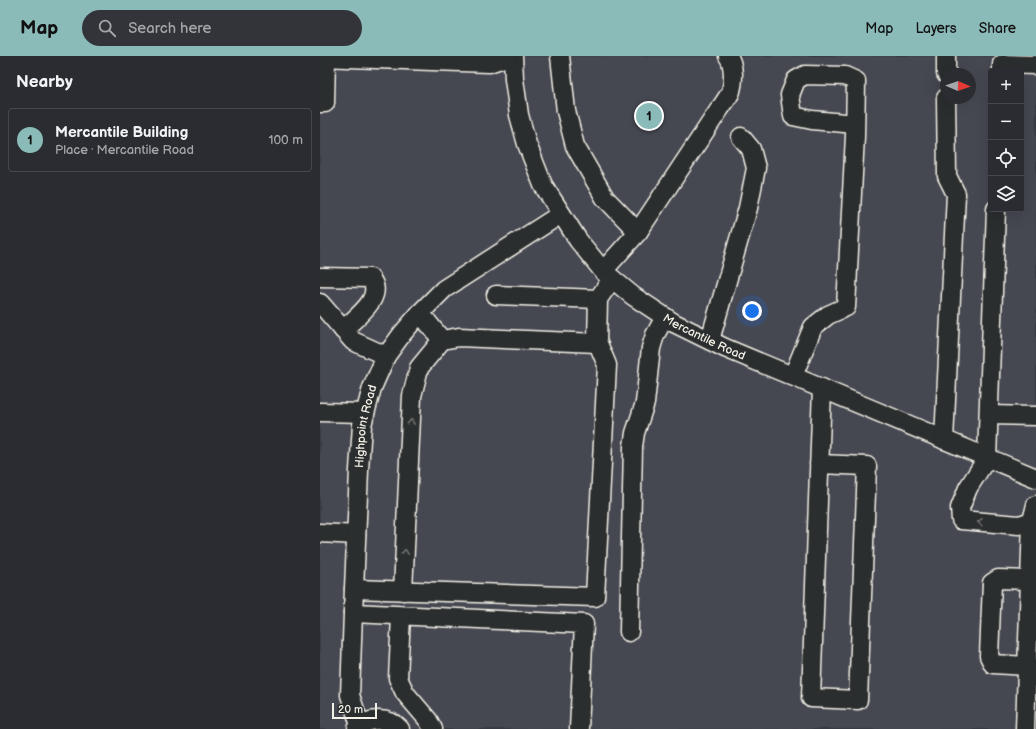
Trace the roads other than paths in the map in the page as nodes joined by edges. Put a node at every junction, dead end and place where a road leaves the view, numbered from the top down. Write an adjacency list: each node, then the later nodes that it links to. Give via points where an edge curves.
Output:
1 (509, 56): 6 (street, via 489,64)
2 (513, 56): 15 (street, Mercantile Road, via 514,79 527,144 543,185)
3 (560, 56): 16 (street, via 566,111 575,146 604,198)
4 (728, 56): 16 (street, via 733,75 731,91)
5 (946, 56): 8 (street)
6 (323, 57): 10 (street, via 325,103)
7 (1036, 65): 9 (street, via 1002,64)
8 (946, 68)
9 (1002, 68)
10 (320, 103)
11 (946, 104): 35 (street, via 947,176 956,194)
12 (855, 124): 29 (street, via 846,306 828,315 813,327)
13 (741, 137): 26 (street, via 751,148 756,168 748,208)
14 (996, 212): 33 (street)
15 (561, 214): 17 (street, Mercantile Road, via 578,240); 22 (street, Highpoint Road, via 444,289)
16 (638, 232): 17 (street)
17 (607, 275): 20 (street); 23 (street, Mercantile Road)
18 (320, 277): 24 (street, via 370,278 374,284 372,300)
19 (496, 295): 20 (street)
20 (598, 299): 27 (street)
21 (320, 303): 24 (street)
22 (420, 313): 25 (street); 28 (street, Highpoint Road)
23 (665, 317): 26 (street, Mercantile Road); 47 (street, via 651,348 645,403 632,446)
24 (343, 330): 28 (street, via 353,341)
25 (442, 340): 27 (street, via 459,337); 44 (street, one-way to 25, via 412,396 419,368)
26 (710, 340): 29 (street, Mercantile Road)
27 (597, 341): 44 (street, via 607,365 595,597)
28 (386, 356): 32 (street, Highpoint Road, via 372,388)
29 (793, 376): 30 (street, Mercantile Road)
30 (822, 388): 35 (street, Mercantile Road); 37 (street)
31 (320, 412): 32 (street)
32 (366, 413): 41 (street, Highpoint Road, via 362,425 358,470)
33 (989, 415): 34 (street); 36 (street)
34 (1036, 416)
35 (944, 440): 36 (street, Mercantile Road)
36 (987, 458): 38 (street, Mercantile Road); 39 (street, one-way to 36, via 961,520 960,508 968,488)
37 (819, 464): 37 (street, via 811,698 858,700 867,466)
38 (1036, 478)
39 (1029, 517): 42 (street)
40 (320, 534): 41 (street)
41 (356, 535): 43 (street, Highpoint Road)
42 (1030, 580): 48 (street); 48 (street, via 998,579 992,583 989,656 993,664)
43 (354, 589): 44 (street); 45 (street, Highpoint Road)
44 (403, 591)
45 (353, 613): 46 (street); 49 (street, Highpoint Road, via 350,695)
46 (401, 616): 51 (street, via 398,678 405,693); 52 (street, via 584,624)
47 (628, 632)
48 (1027, 666): 53 (street)
49 (359, 727): 50 (street, Highpoint Road, via 372,720 385,720)
50 (400, 729)
51 (433, 729)
52 (579, 729)
53 (1025, 729)

